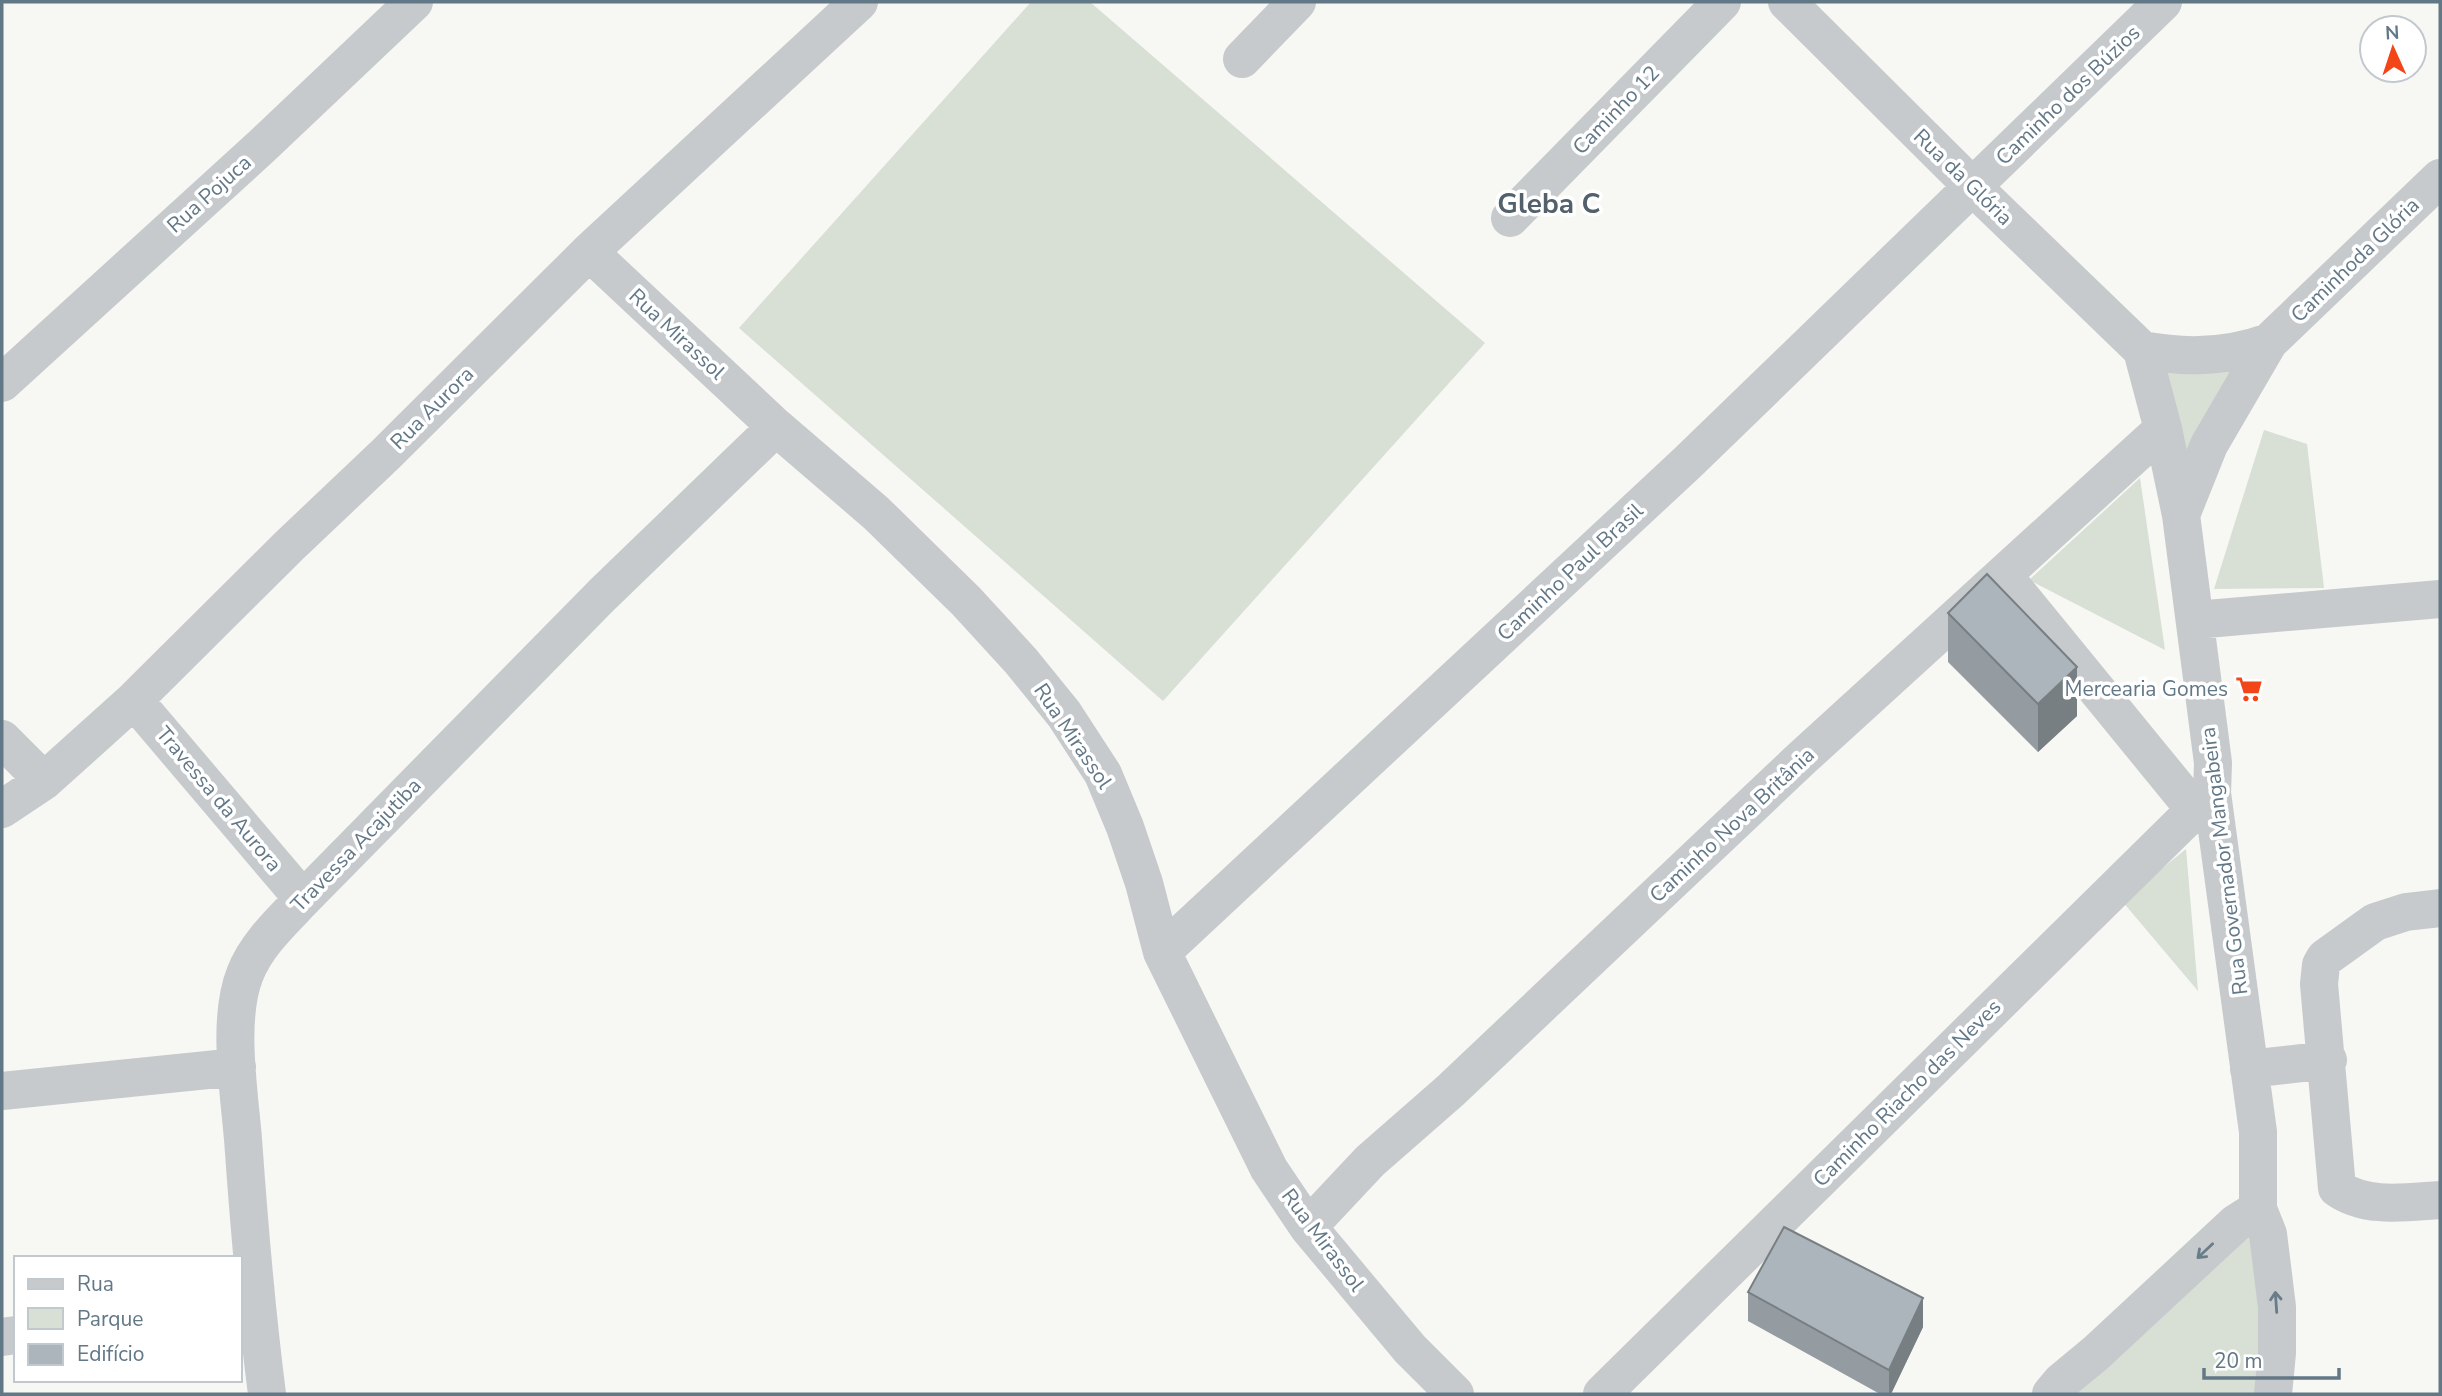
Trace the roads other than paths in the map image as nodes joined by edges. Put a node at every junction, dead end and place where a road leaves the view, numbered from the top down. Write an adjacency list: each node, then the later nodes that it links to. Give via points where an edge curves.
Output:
1 (414, 2): 14 (street, Rua Pojuca)
2 (859, 2): 11 (street, Rua Aurora)
3 (1297, 2): 7 (street)
4 (1722, 2): 10 (street, Caminho 12)
5 (1787, 2): 9 (street, Rua da Glória)
6 (2163, 2): 9 (street, Caminho dos Búzios)
7 (1242, 59)
8 (2440, 178): 12 (street, Caminhoda Glória)
9 (1973, 187): 13 (street, Rua da Glória); 28 (street, Caminho Paul Brasil, via 1697,453)
10 (1510, 218)
11 (589, 252): 15 (street, Rua Mirassol); 21 (street, Rua Aurora)
12 (2269, 342): 13 (street, via 2173,356); 17 (street, Caminhoda Glória, via 2209,445)
13 (2142, 350): 16 (street, Rua Governador Mangabeira)
14 (2, 383)
15 (776, 427): 26 (street, Travessa Acajutiba, via 602,595); 28 (street, Rua Mirassol, via 876,513 966,601 1063,714 1112,795 1144,883)
16 (2163, 429): 17 (street, Rua Governador Mangabeira); 18 (street, Caminho Nova Britânia)
17 (2181, 515): 20 (street, Rua Governador Mangabeira)
18 (2003, 575): 24 (street); 35 (street, Caminho Nova Britânia, via 1370,1161)
19 (2440, 599): 20 (street)
20 (2195, 620): 24 (street, Rua Governador Mangabeira, via 2213,763)
21 (134, 700): 23 (street, Rua Aurora); 26 (street, Travessa da Aurora)
22 (2, 738): 23 (street)
23 (44, 780): 25 (street, Rua Aurora)
24 (2204, 801): 31 (street, Rua Governador Mangabeira); 39 (street, Caminho Riacho das Neves)
25 (2, 809)
26 (303, 899): 30 (street, Travessa Acajutiba, via 271,932 245,974 238,1006)
27 (2440, 908): 29 (street, via 2375,922 2325,958 2319,984)
28 (1162, 951): 35 (street, Rua Mirassol, via 1269,1169)
29 (2328, 1060): 31 (street); 33 (street, via 2337,1188 2355,1199 2390,1203)
30 (237, 1067): 32 (street); 36 (street, Travessa Acajutiba)
31 (2249, 1069): 34 (street, Rua Governador Mangabeira, via 2258,1132)
32 (2, 1091)
33 (2440, 1200)
34 (2258, 1209): 40 (street, one-way to 40, via 2236,1223); 41 (street, Rua Governador Mangabeira, one-way to 34, via 2277,1307 2268,1234)
35 (1308, 1227): 38 (street, Rua Mirassol, via 1410,1349)
36 (247, 1304): 37 (street, Travessa Acajutiba)
37 (267, 1394)
38 (1455, 1394)
39 (1602, 1394)
40 (2050, 1394)
41 (2273, 1394)

